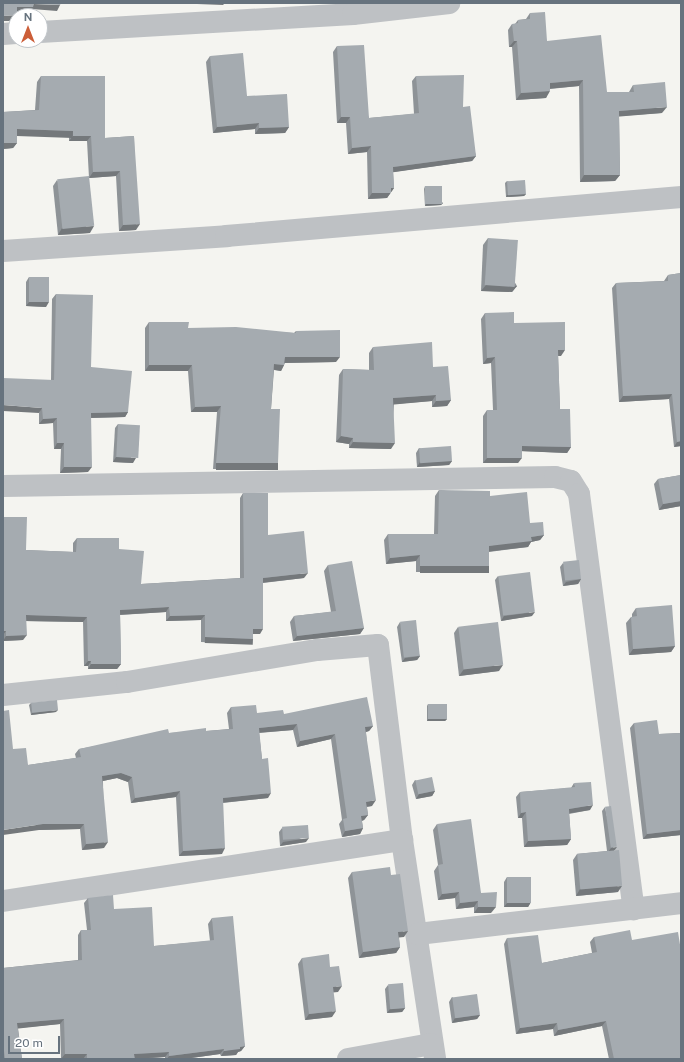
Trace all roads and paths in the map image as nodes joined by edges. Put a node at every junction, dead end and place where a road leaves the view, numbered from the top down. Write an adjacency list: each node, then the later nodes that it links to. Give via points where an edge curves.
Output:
1 (449, 3): 2 (street, via 353,14)
2 (48, 32)
3 (681, 196): 4 (street, via 233,235)
4 (3, 251)
5 (3, 486): 10 (street, via 555,477 571,481 579,494)
6 (3, 695): 7 (street, via 127,682 317,650 378,645)
7 (402, 840): 8 (street); 11 (street)
8 (3, 901)
9 (681, 903): 10 (street)
10 (634, 909): 11 (street)
11 (418, 934): 12 (street)
12 (433, 1052): 13 (street)
13 (348, 1059)

